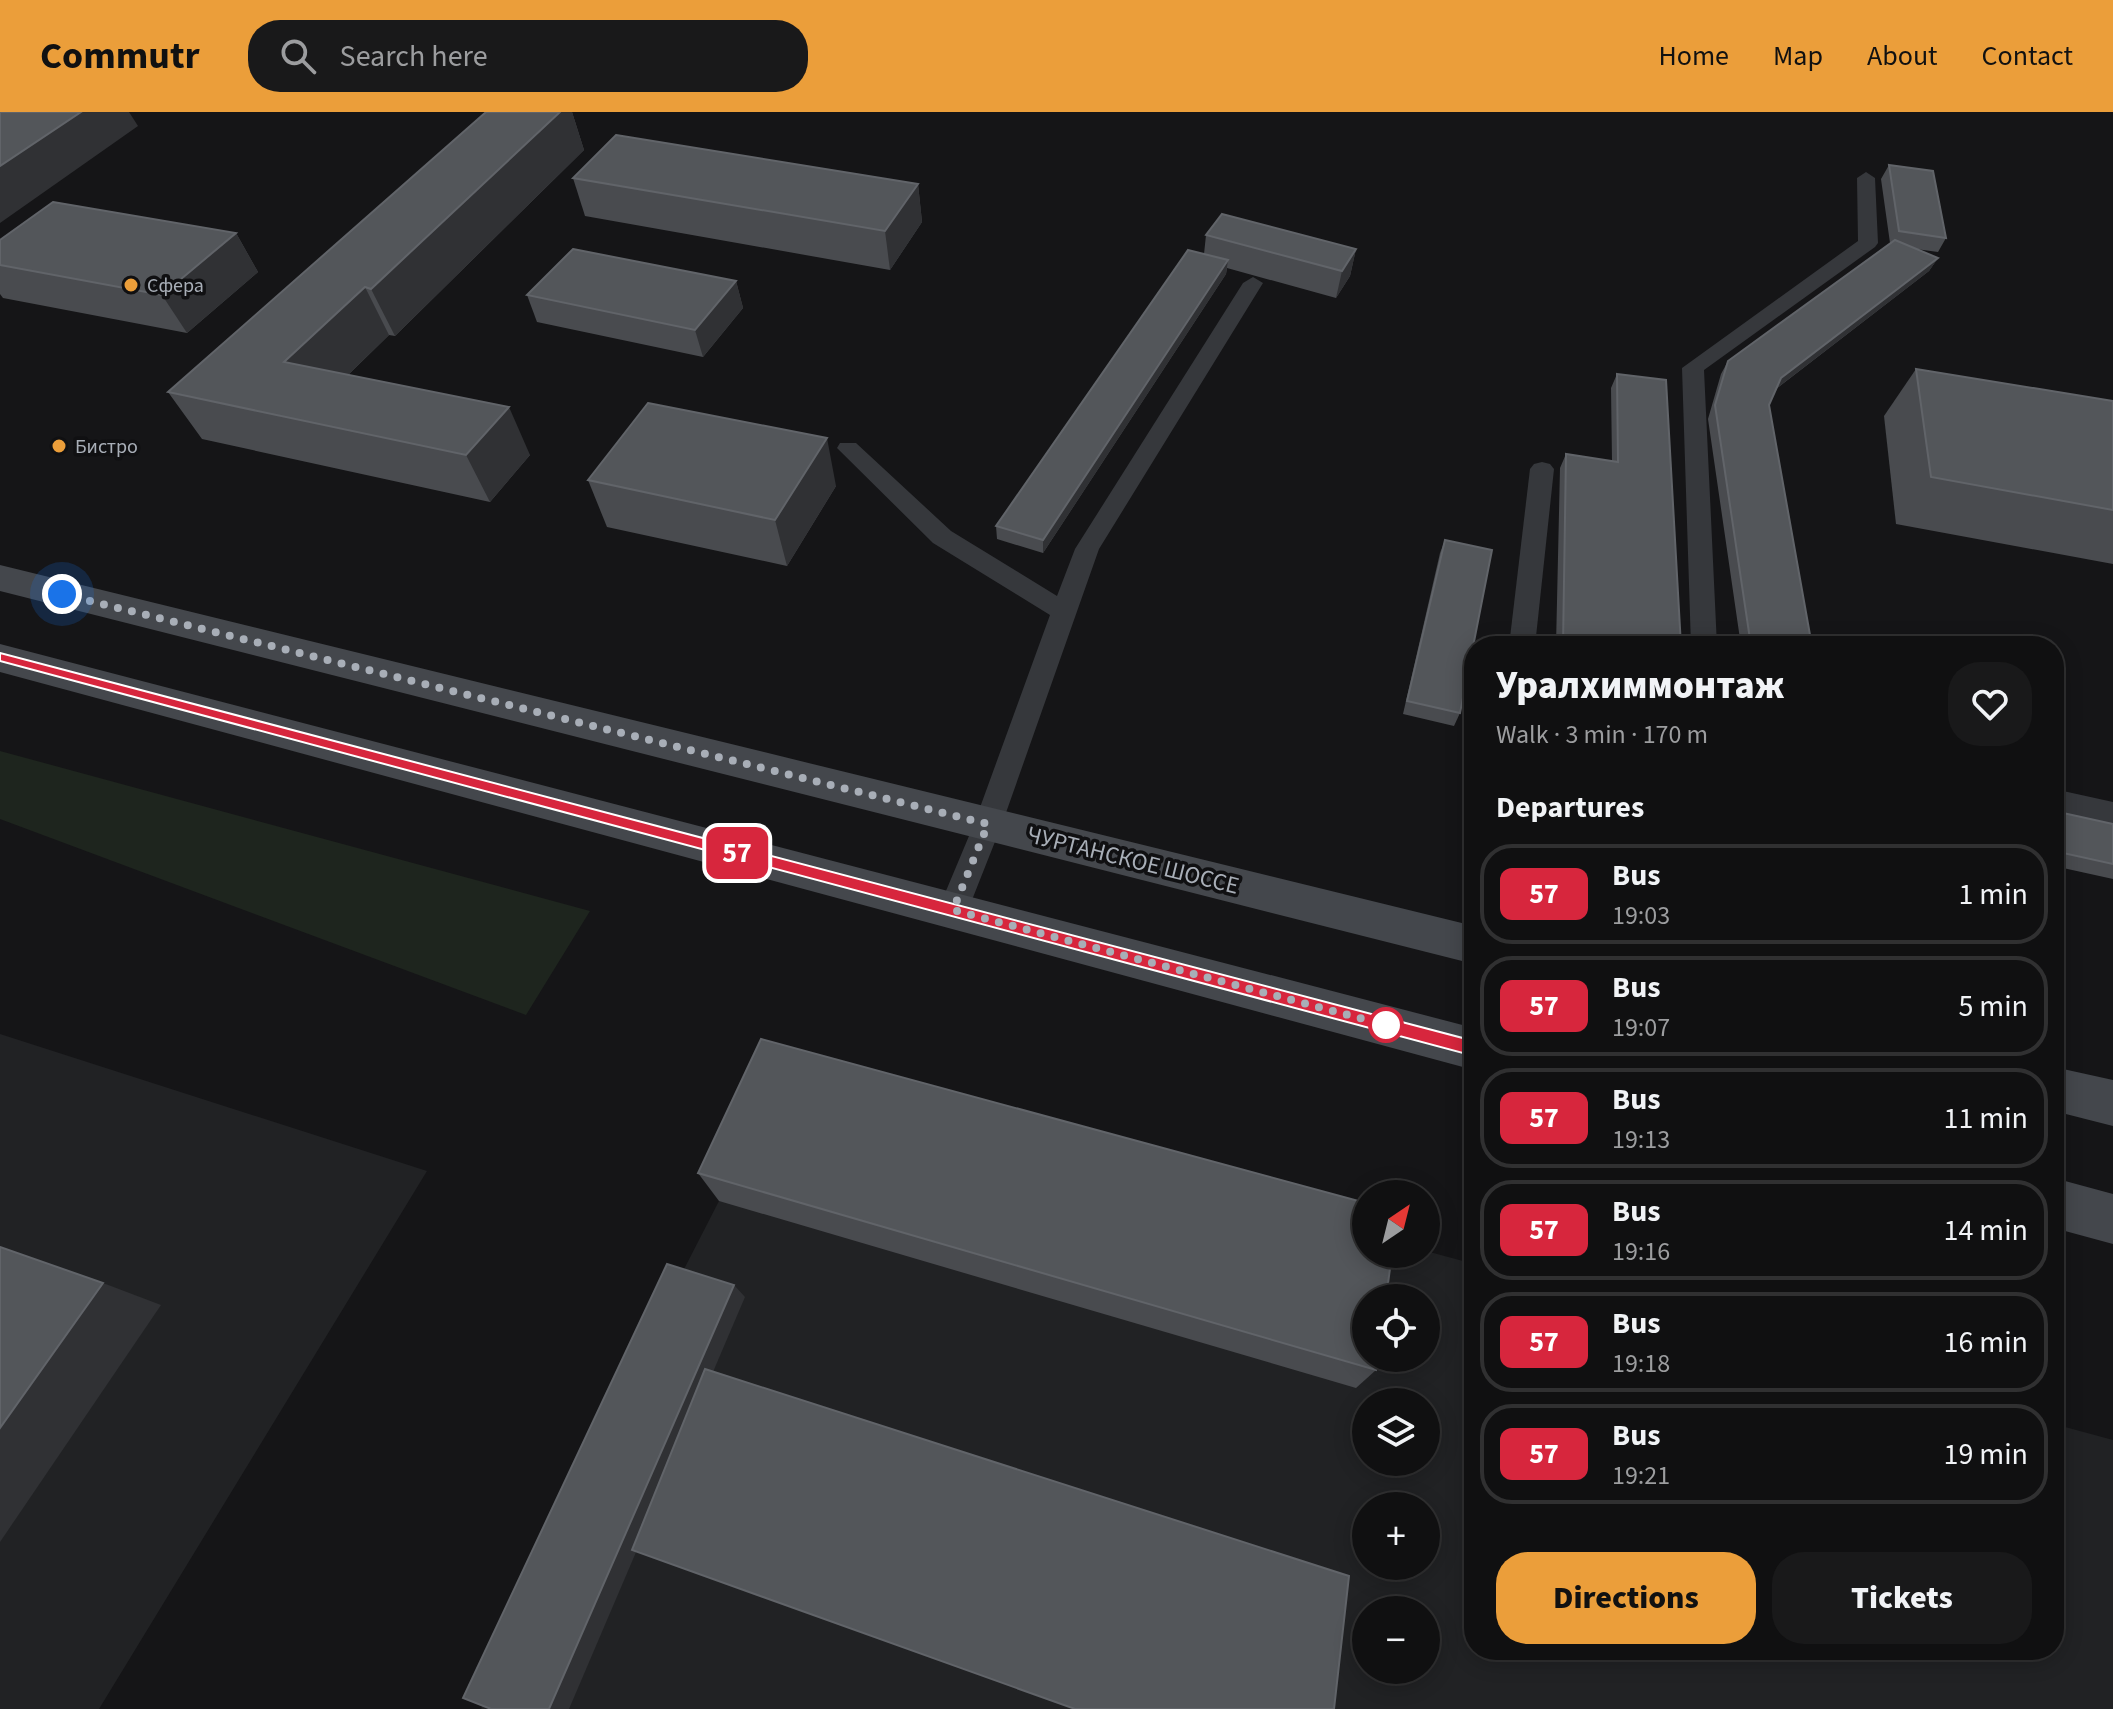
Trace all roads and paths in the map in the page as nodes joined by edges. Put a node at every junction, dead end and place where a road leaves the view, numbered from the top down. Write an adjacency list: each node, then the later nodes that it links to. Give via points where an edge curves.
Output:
1 (1866, 178): 8 (lane, via 1868,243 1693,368)
2 (1253, 283): 6 (lane, via 1087,549)
3 (848, 448): 6 (lane, via 942,537)
4 (1542, 469): 7 (lane)
5 (0, 578): 12 (street, ЧУРТАНСКОЕ ШОССЕ)
6 (1064, 612): 12 (lane)
7 (1523, 636)
8 (1704, 636)
9 (0, 658): 13 (street)
10 (2064, 802): 11 (lane)
11 (2113, 813)
12 (988, 824): 13 (lane); 14 (street, ЧУРТАНСКОЕ ШОССЕ)
13 (953, 910): 15 (street)
14 (1464, 943)
15 (1464, 1046)
16 (2064, 1091): 17 (street)
17 (2113, 1103)
18 (2064, 1206): 19 (street)
19 (2113, 1219)

